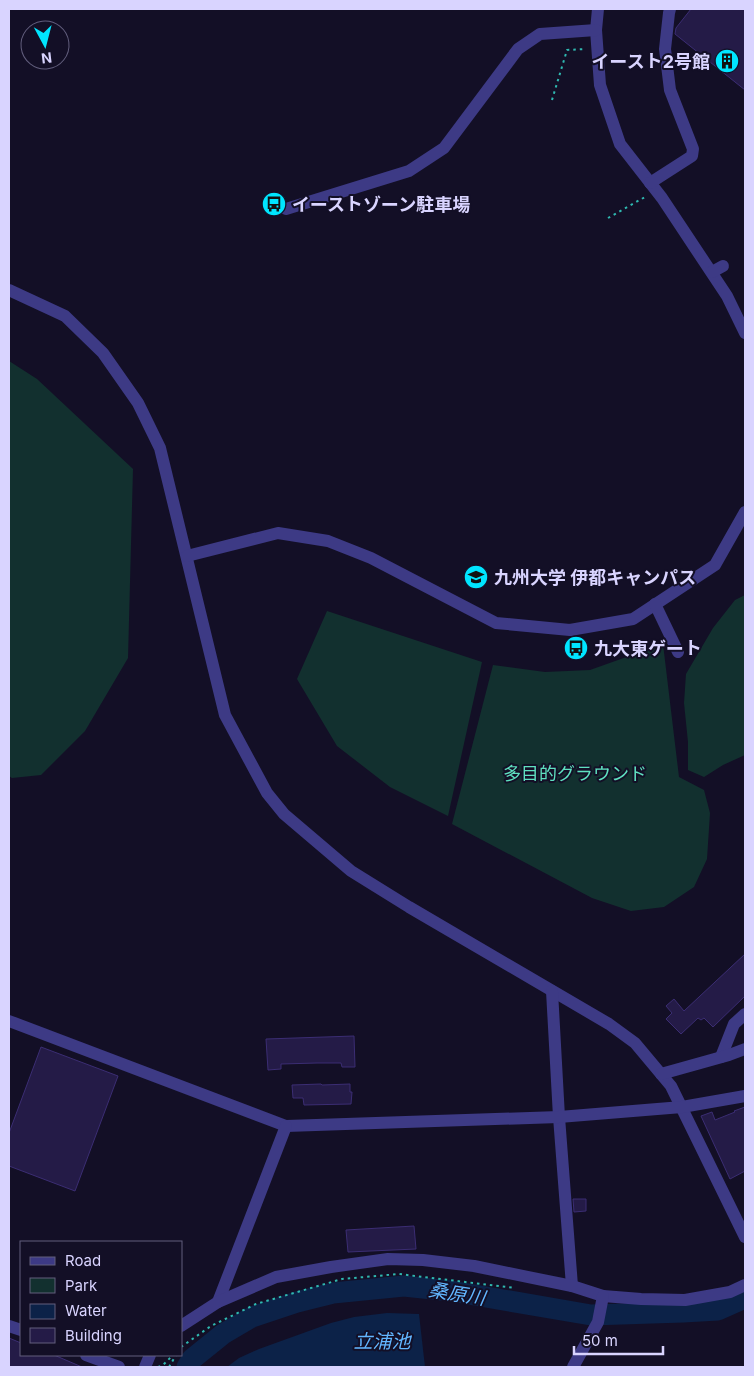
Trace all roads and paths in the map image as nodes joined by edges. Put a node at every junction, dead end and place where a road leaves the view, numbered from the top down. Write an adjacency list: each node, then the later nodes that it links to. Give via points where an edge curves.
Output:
1 (598, 9): 3 (street)
2 (670, 9): 6 (street, via 665,49 670,90 693,149 692,156)
3 (596, 30): 4 (street); 7 (street, via 540,34 518,49 444,148 409,171)
4 (597, 49): 5 (path, via 567,50); 6 (street, via 600,86 620,144)
5 (552, 100)
6 (653, 187): 8 (path); 10 (street, via 717,269)
7 (286, 209)
8 (608, 218)
9 (9, 290): 12 (street, via 65,316 103,353 138,403 160,448)
10 (745, 333)
11 (745, 512): 13 (street, via 715,565)
12 (187, 556): 13 (street, via 278,533 328,540 371,558 496,623 570,630 633,619); 15 (street, via 225,715 267,793 284,814 351,871)
13 (656, 604): 14 (street)
14 (678, 652)
15 (552, 990): 20 (street, via 636,1043); 23 (street)
16 (745, 1014): 19 (street, via 734,1024)
17 (9, 1021): 24 (street)
18 (745, 1049): 19 (street)
19 (721, 1057): 20 (street)
20 (662, 1074): 22 (street)
21 (745, 1096): 22 (street)
22 (682, 1107): 23 (street); 25 (street)
23 (559, 1117): 24 (street); 27 (street)
24 (286, 1126): 30 (street)
25 (745, 1237)
26 (745, 1285): 29 (street, via 730,1292 685,1300)
27 (572, 1286): 29 (street); 30 (street, via 474,1266 388,1259 276,1277)
28 (518, 1288): 32 (path, via 399,1274 342,1279 256,1304 211,1326)
29 (603, 1296): 37 (street, via 598,1322)
30 (218, 1302): 31 (street)
31 (182, 1325)
32 (182, 1346)
33 (89, 1356): 35 (street)
34 (173, 1356): 36 (path)
35 (119, 1367)
36 (158, 1367)
37 (573, 1367)

